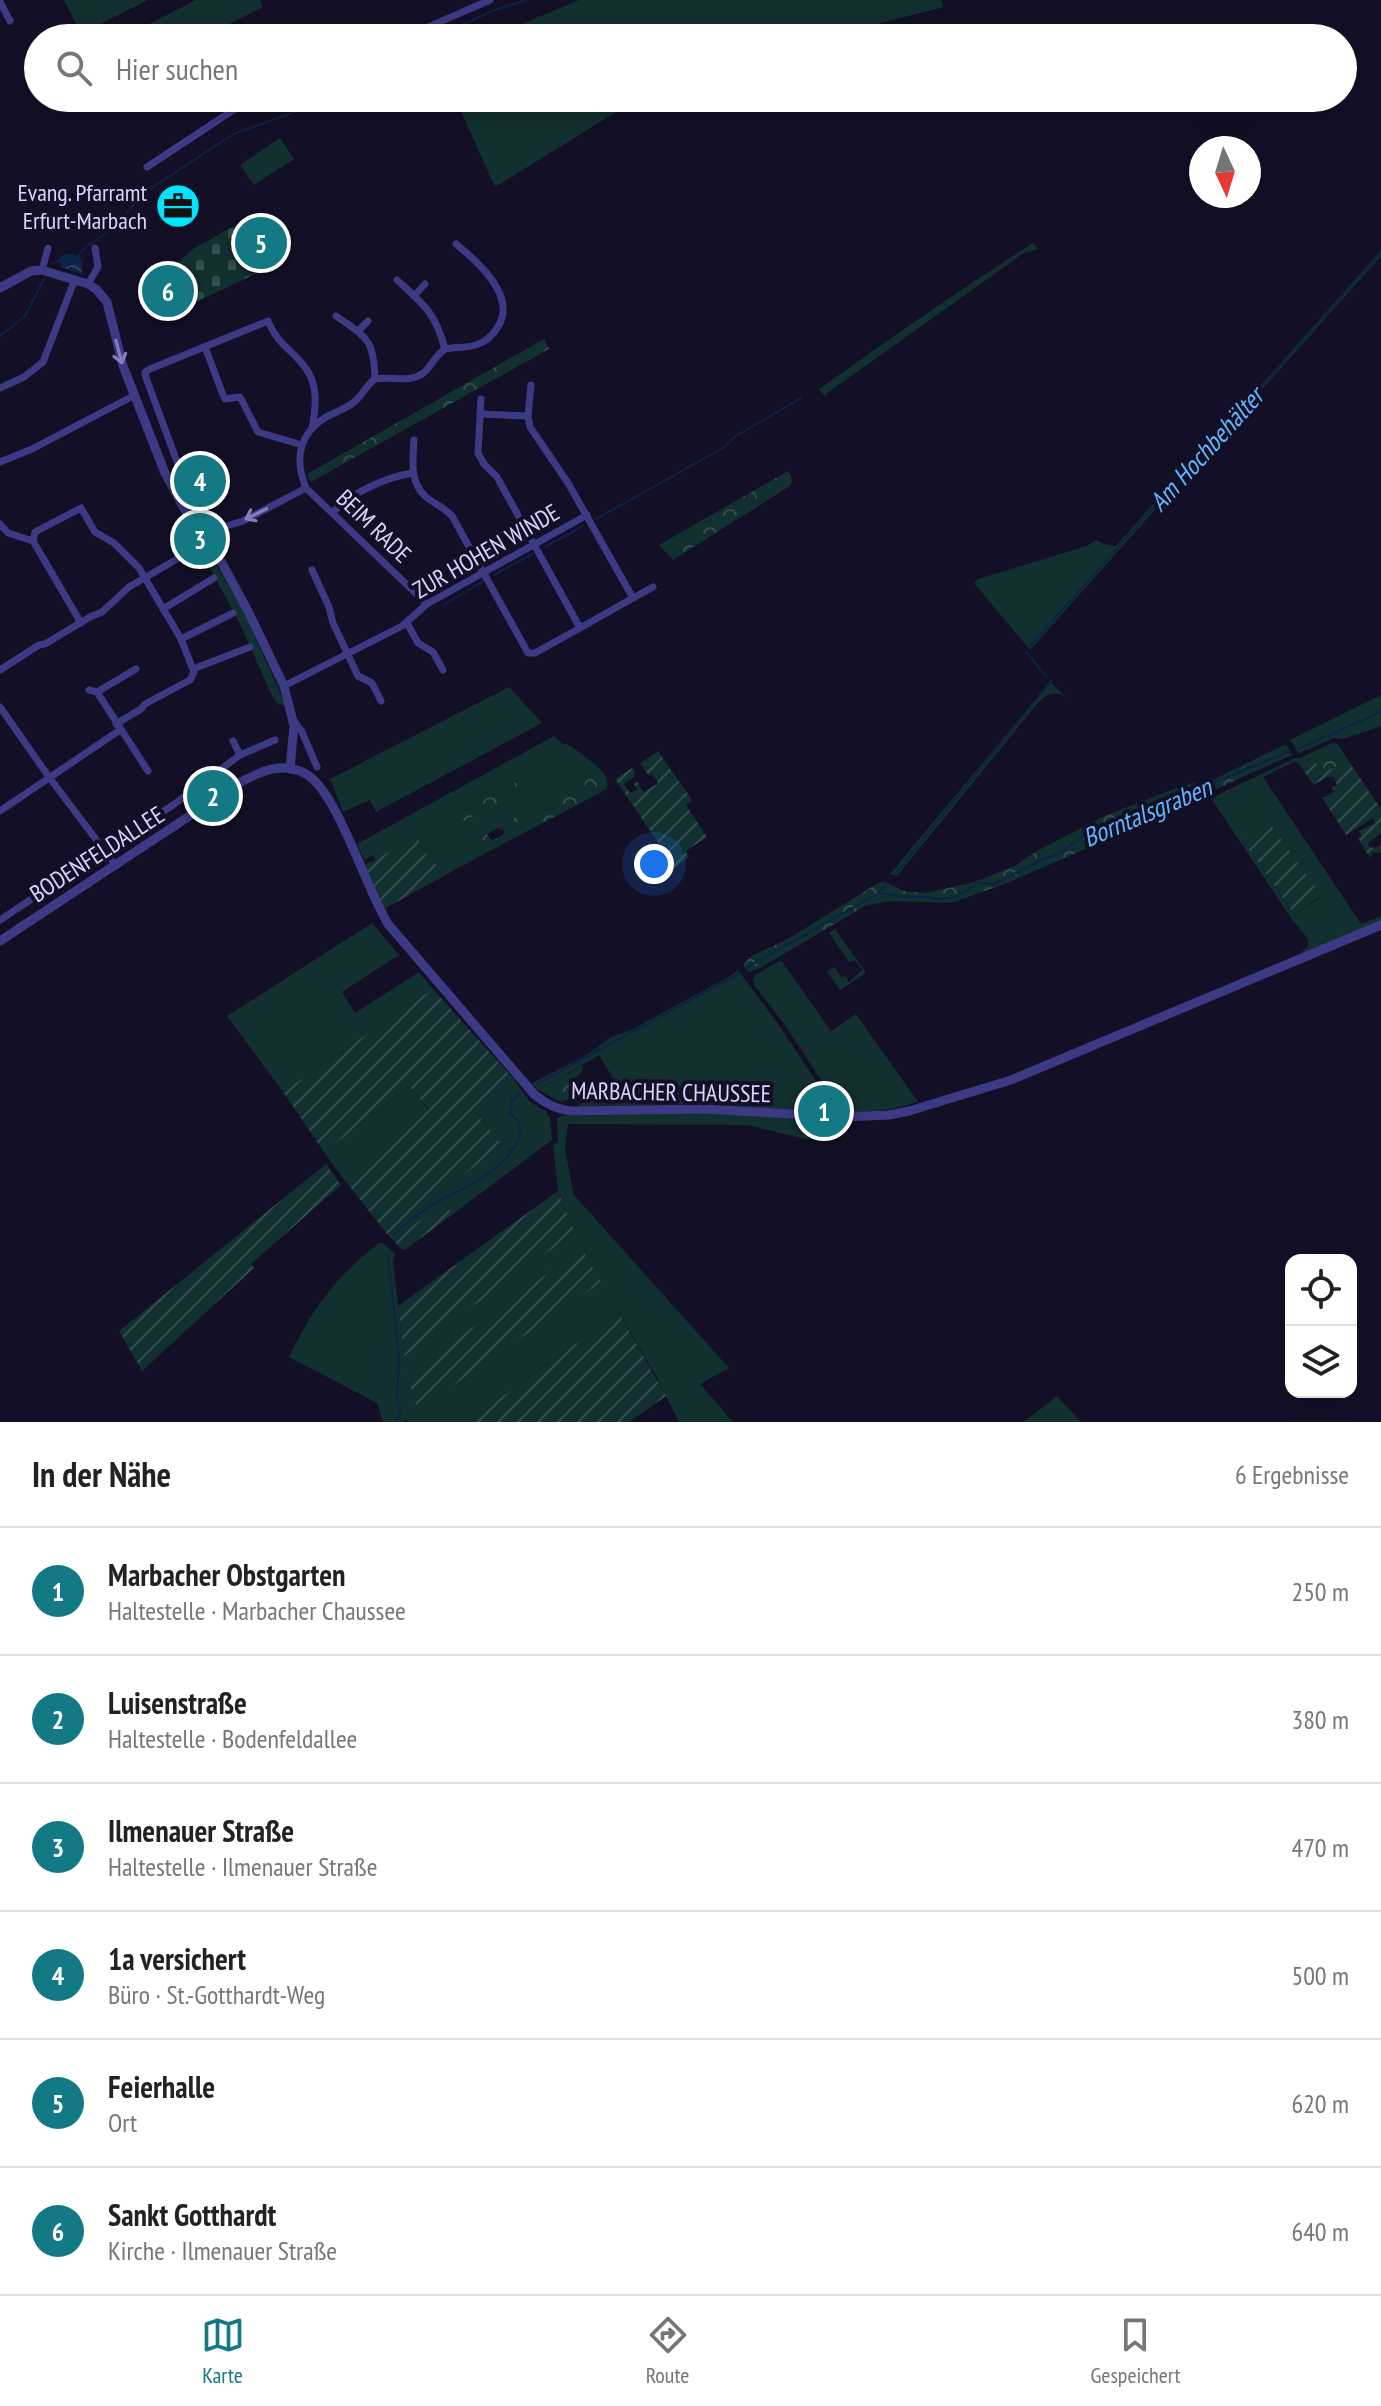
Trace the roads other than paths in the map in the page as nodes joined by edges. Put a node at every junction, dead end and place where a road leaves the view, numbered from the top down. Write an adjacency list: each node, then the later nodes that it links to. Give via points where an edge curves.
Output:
1 (490, 0): 4 (street)
2 (0, 2): 3 (street)
3 (10, 21)
4 (435, 24)
5 (230, 112): 6 (street)
6 (147, 167)
7 (456, 244): 21 (street, via 493,282 504,310 497,329 484,341)
8 (48, 248): 10 (street)
9 (95, 248): 13 (street, via 98,267)
10 (42, 270): 11 (street); 15 (street)
11 (75, 279): 13 (street); 24 (street, via 43,362)
12 (397, 280): 16 (street)
13 (88, 284): 25 (street, one-way to 25, via 109,306)
14 (425, 284): 16 (street)
15 (0, 288)
16 (414, 296): 21 (street, via 435,317)
17 (336, 316): 19 (street)
18 (368, 321): 19 (street)
19 (358, 331): 22 (street, via 373,352)
20 (203, 348): 29 (street, via 268,321 313,382); 31 (street, via 225,399 240,397 258,432); 35 (street, via 145,372 183,478)
21 (445, 349): 22 (street, via 418,376)
22 (375, 379): 29 (street, via 352,404)
23 (531, 385): 28 (street)
24 (0, 388)
25 (135, 395): 32 (street); 35 (street)
26 (481, 399): 27 (street)
27 (480, 414): 28 (street); 41 (street, via 479,457 497,477)
28 (528, 416): 37 (street)
29 (312, 428): 31 (street)
30 (414, 440): 33 (street)
31 (302, 445): 34 (street, via 299,465)
32 (0, 462)
33 (413, 473): 36 (street, via 383,480); 44 (street, via 426,497 452,516)
34 (306, 488): 36 (street, BEIM RADE); 39 (street, BEIM RADE, one-way to 39)
35 (183, 507): 39 (street)
36 (332, 513): 49 (street, BEIM RADE)
37 (587, 515): 41 (street, ZUR HOHEN WINDE); 48 (street)
38 (0, 524): 40 (street, via 8,533)
39 (205, 538): 62 (street)
40 (33, 541): 46 (street, via 35,532 81,508 95,532 135,562); 52 (street)
41 (535, 544): 44 (street, ZUR HOHEN WINDE); 54 (street)
42 (196, 548): 46 (street)
43 (312, 570): 57 (street)
44 (484, 572): 49 (street, ZUR HOHEN WINDE); 54 (street, via 528,653)
45 (214, 578): 50 (street)
46 (145, 579): 50 (street); 52 (street)
47 (653, 587): 48 (street)
48 (633, 598): 54 (street)
49 (427, 604): 53 (street, ZUR HOHEN WINDE)
50 (163, 609): 55 (street)
51 (233, 613): 55 (street)
52 (81, 623): 60 (street)
53 (407, 623): 57 (street, ZUR HOHEN WINDE); 61 (street, ZUR HOHEN WINDE)
54 (580, 628)
55 (181, 639): 59 (street)
56 (250, 647): 59 (street)
57 (347, 654): 62 (street, ZUR HOHEN WINDE); 63 (street)
58 (136, 669): 66 (street, via 93,691)
59 (193, 669): 66 (street, via 190,680 145,704)
60 (0, 670)
61 (443, 670)
62 (284, 686): 65 (street)
63 (381, 701)
64 (0, 707): 73 (street)
65 (293, 720): 70 (street); 71 (street)
66 (118, 727): 72 (street); 73 (street)
67 (275, 740): 69 (street, BODENFELDALLEE)
68 (233, 741): 69 (street)
69 (240, 755): 74 (street, BODENFELDALLEE)
70 (317, 767)
71 (290, 769): 75 (street, BODENFELDALLEE, via 260,772); 80 (street, MARBACHER CHAUSSEE, via 305,773 327,795 388,924 534,1094 569,1111 705,1109 843,1117 909,1111 1011,1080)
72 (148, 771)
73 (49, 777): 76 (street); 77 (street)
74 (190, 793): 75 (street, BODENFELDALLEE); 77 (street, BODENFELDALLEE)
75 (201, 809): 78 (street, BODENFELDALLEE)
76 (0, 811)
77 (106, 851): 78 (street); 79 (street, BODENFELDALLEE)
78 (116, 866): 81 (street, BODENFELDALLEE)
79 (2, 918): 81 (street, BODENFELDALLEE)
80 (1381, 925)
81 (15, 932): 82 (street, BODENFELDALLEE)
82 (0, 941)

